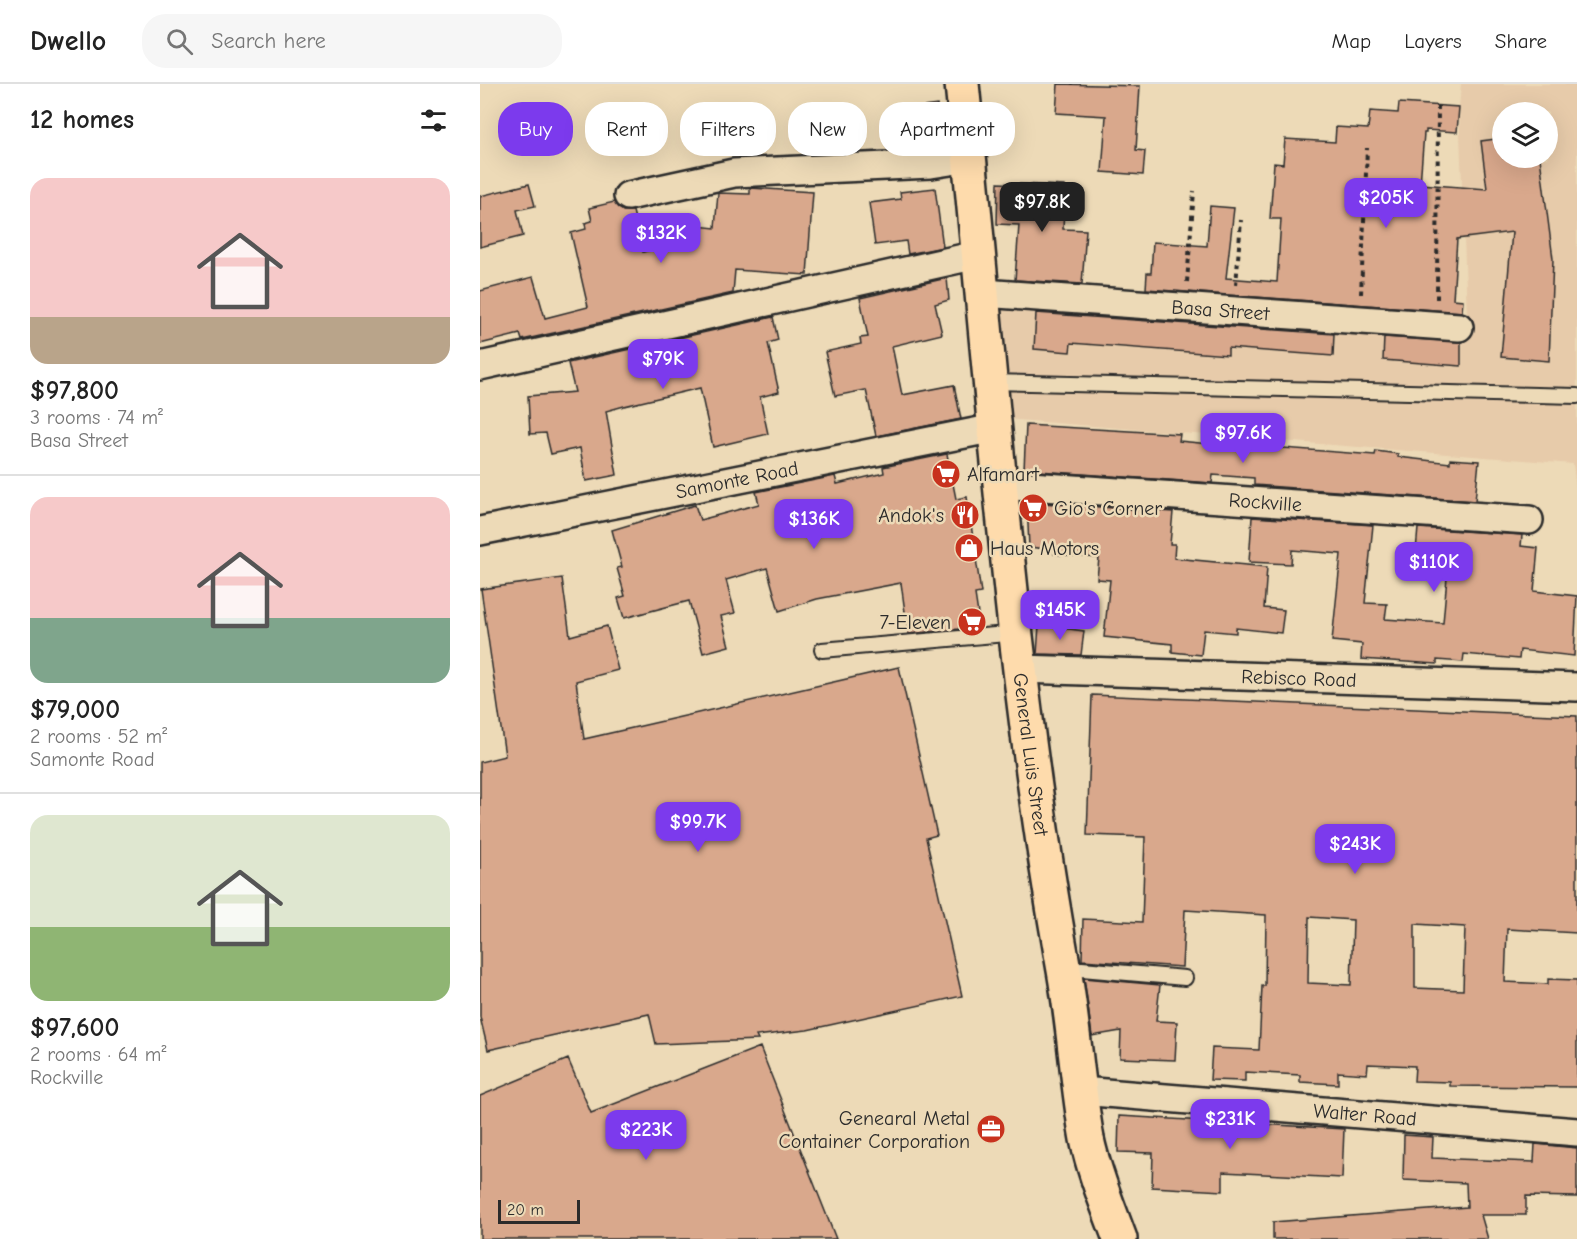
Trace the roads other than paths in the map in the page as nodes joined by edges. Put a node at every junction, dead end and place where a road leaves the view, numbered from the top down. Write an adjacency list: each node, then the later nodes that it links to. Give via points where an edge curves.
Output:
1 (962, 84): 2 (main road, General Luis Street)
2 (970, 158): 3 (street, via 734,173); 4 (main road, General Luis Street)
3 (628, 196)
4 (977, 255): 5 (main road, General Luis Street); 7 (street)
5 (982, 292): 6 (street, Basa Street); 8 (main road, General Luis Street)
6 (1448, 326)
7 (480, 366)
8 (990, 382): 9 (lane); 10 (main road, General Luis Street)
9 (1577, 396)
10 (995, 428): 11 (main road, General Luis Street); 13 (street, Samonte Road)
11 (1000, 484): 12 (street, Rockville); 14 (main road, General Luis Street)
12 (1529, 520)
13 (480, 531)
14 (1018, 633): 15 (lane); 16 (main road, General Luis Street)
15 (822, 650)
16 (1021, 669): 17 (street, Rebisco Road); 18 (main road, General Luis Street)
17 (1577, 687)
18 (1064, 972): 19 (lane, via 1082,969); 20 (main road, General Luis Street)
19 (1185, 978)
20 (1081, 1090): 21 (street, Walter Road); 22 (main road, General Luis Street, via 1087,1140)
21 (1577, 1132)
22 (1120, 1239)

